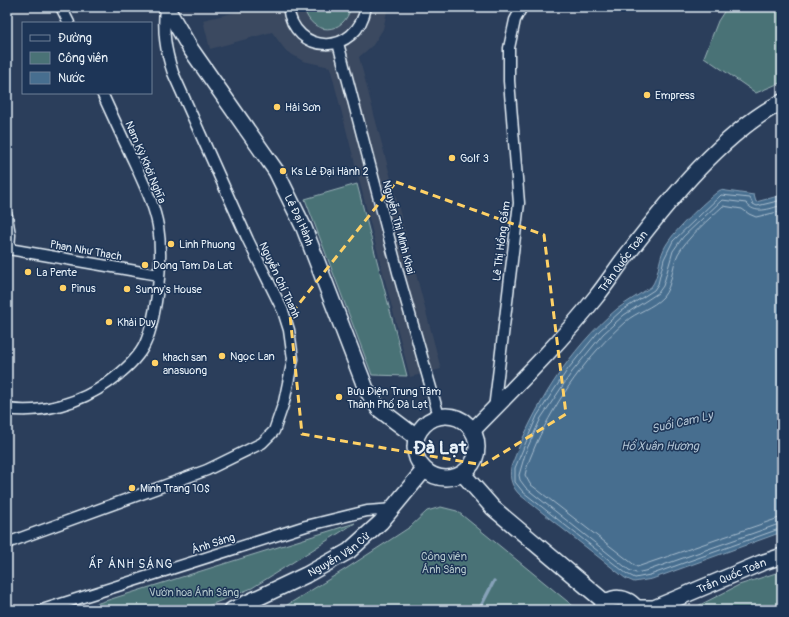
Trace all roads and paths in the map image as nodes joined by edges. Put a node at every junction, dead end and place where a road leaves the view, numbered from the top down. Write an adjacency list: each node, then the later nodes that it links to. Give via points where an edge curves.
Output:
1 (61, 7): 6 (street)
2 (165, 7): 17 (main road, Lê Đại Hành, via 190,48 276,171 325,280 366,389 379,409); 21 (street, Nguyễn Chí Thanh, via 163,30 173,73 283,311 289,330 293,358 284,402 274,431 262,443 207,470)
3 (288, 7): 7 (street, via 291,20 305,38 327,44)
4 (366, 7): 7 (street, via 358,29)
5 (522, 7): 14 (street, Lê Thị Hồng Gấm, via 515,20 509,48 509,81 519,203)
6 (68, 22)
7 (338, 43): 15 (street, Nguyễn Thị Minh Khai, via 399,276)
8 (102, 94): 12 (street, Nam Kỳ Khởi Nghĩa, via 151,201 158,225)
9 (782, 102): 14 (main road, Trần Quốc Toản, via 765,110 718,150 660,213 597,297 524,380)
10 (7, 216): 11 (street, Phan Như Thạch, via 10,235)
11 (8, 251): 12 (street, Phan Như Thạch)
12 (159, 275): 13 (street, Nam Kỳ Khởi Nghĩa, via 151,330 137,359 102,388 80,399 57,407 31,411)
13 (7, 409)
14 (494, 409): 16 (main road, Trần Quốc Toản)
15 (439, 416): 16 (main road, via 458,418); 17 (main road, via 425,424)
16 (473, 430): 19 (main road, via 477,444 476,459)
17 (416, 437): 18 (main road, via 415,455)
18 (424, 470): 19 (main road, via 433,476 443,478 453,478); 20 (main road, Nguyễn Văn Cừ)
19 (462, 474): 23 (main road, via 494,508)
20 (394, 509): 25 (street, Ánh Sáng, via 367,511 306,526); 26 (main road, Nguyễn Văn Cừ, via 349,551 306,575)
21 (7, 543)
22 (782, 556): 24 (main road, Trần Quốc Toản, via 654,608)
23 (603, 606): 24 (main road, via 611,600 622,598 633,604)
24 (636, 609)
25 (42, 610)
26 (232, 610)

